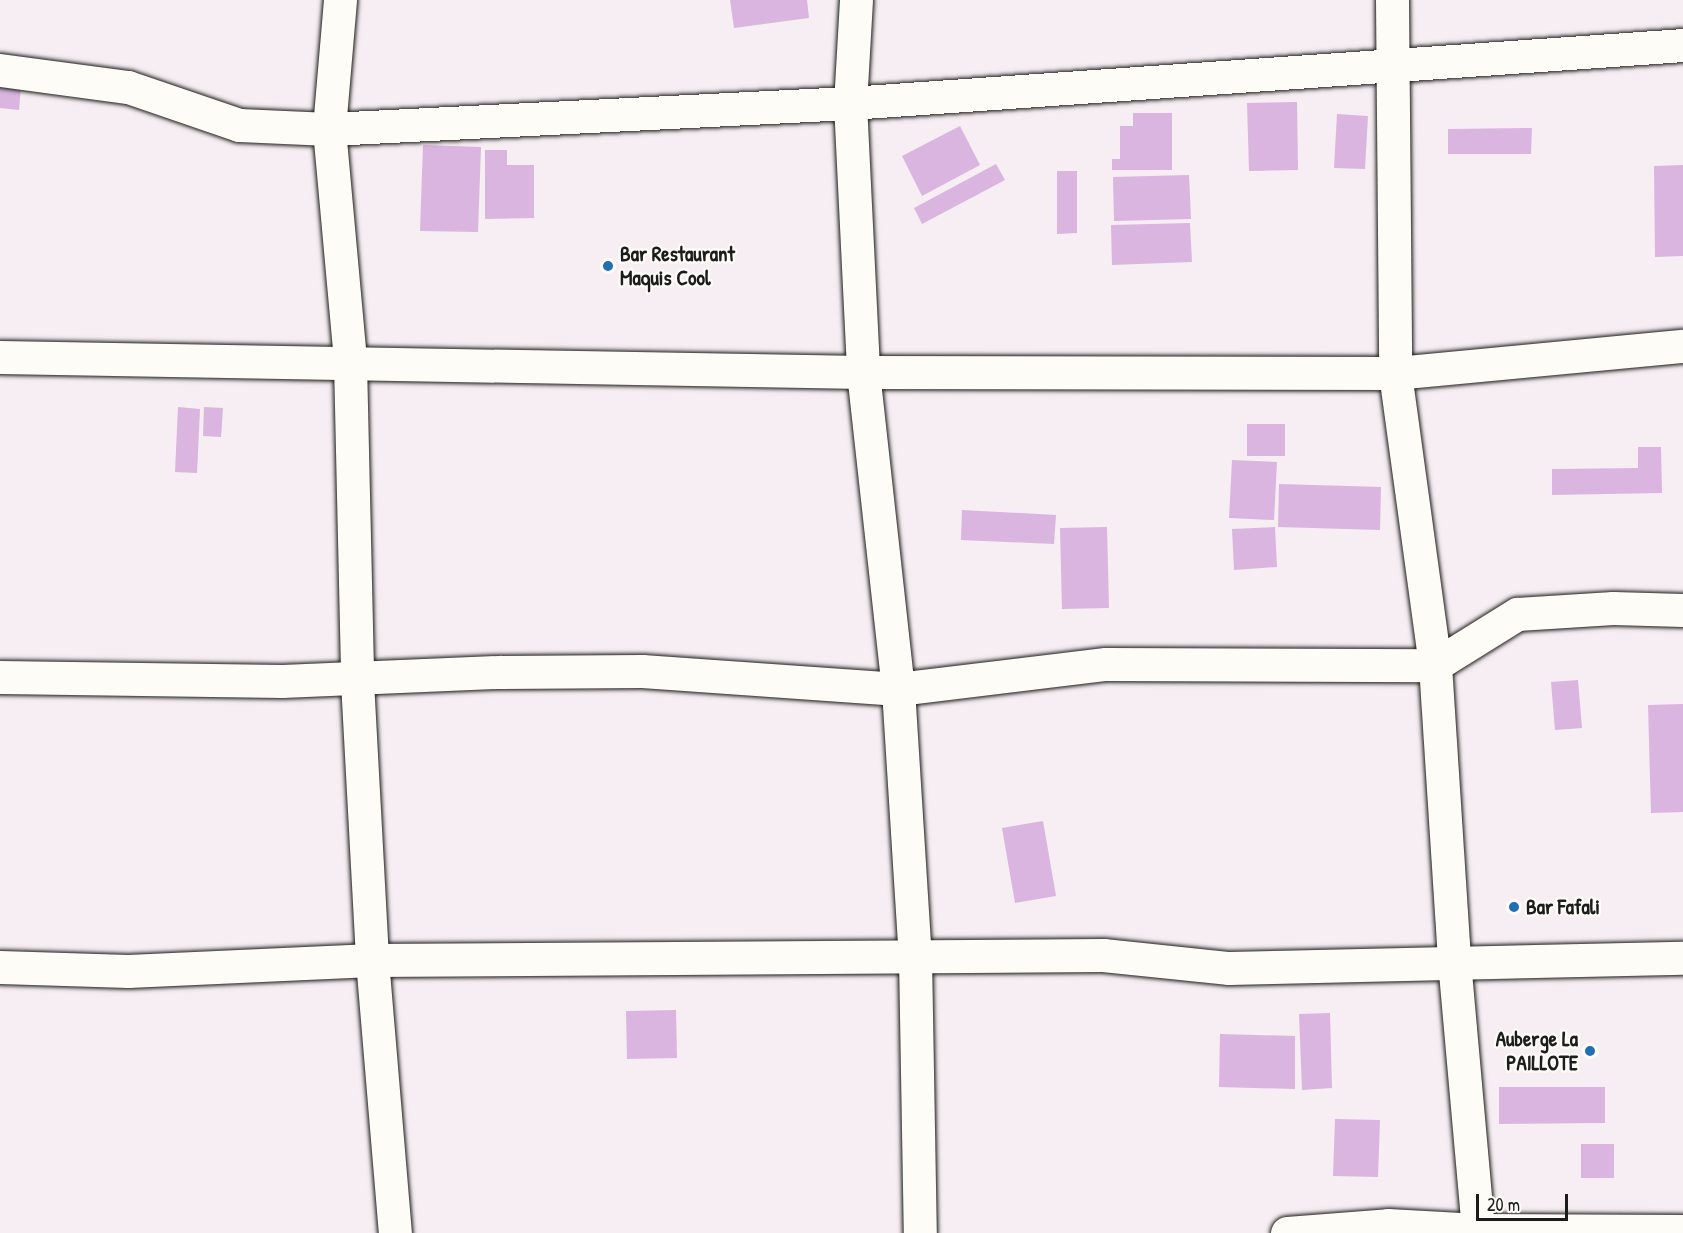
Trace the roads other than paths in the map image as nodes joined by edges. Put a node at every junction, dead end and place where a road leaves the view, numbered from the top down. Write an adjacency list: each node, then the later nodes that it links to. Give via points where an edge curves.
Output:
1 (340, 0): 8 (street)
2 (856, 0): 7 (street)
3 (1392, 0): 5 (street)
4 (1683, 45): 5 (street)
5 (1392, 65): 7 (street); 13 (street)
6 (0, 70): 8 (street, via 128,87 239,125)
7 (850, 103): 8 (street); 12 (street)
8 (329, 129): 11 (street)
9 (1683, 346): 13 (street)
10 (0, 357): 11 (street)
11 (350, 362): 12 (street); 17 (street)
12 (863, 372): 13 (street); 18 (street)
13 (1395, 373): 15 (street)
14 (1683, 610): 15 (street, via 1613,608 1517,614)
15 (1435, 665): 18 (street, via 1106,664); 22 (street)
16 (0, 677): 17 (street)
17 (357, 681): 18 (street, via 500,672 642,671); 21 (street)
18 (898, 689): 19 (street)
19 (915, 957): 21 (street); 22 (street, via 1103,955 1229,968); 27 (street)
20 (1683, 958): 22 (street)
21 (372, 960): 23 (street, via 128,971); 26 (street)
22 (1454, 961): 24 (street)
23 (0, 967)
24 (1478, 1230): 25 (street); 28 (street, via 1388,1225)
25 (1683, 1231)
26 (395, 1233)
27 (920, 1233)
28 (1287, 1233)

